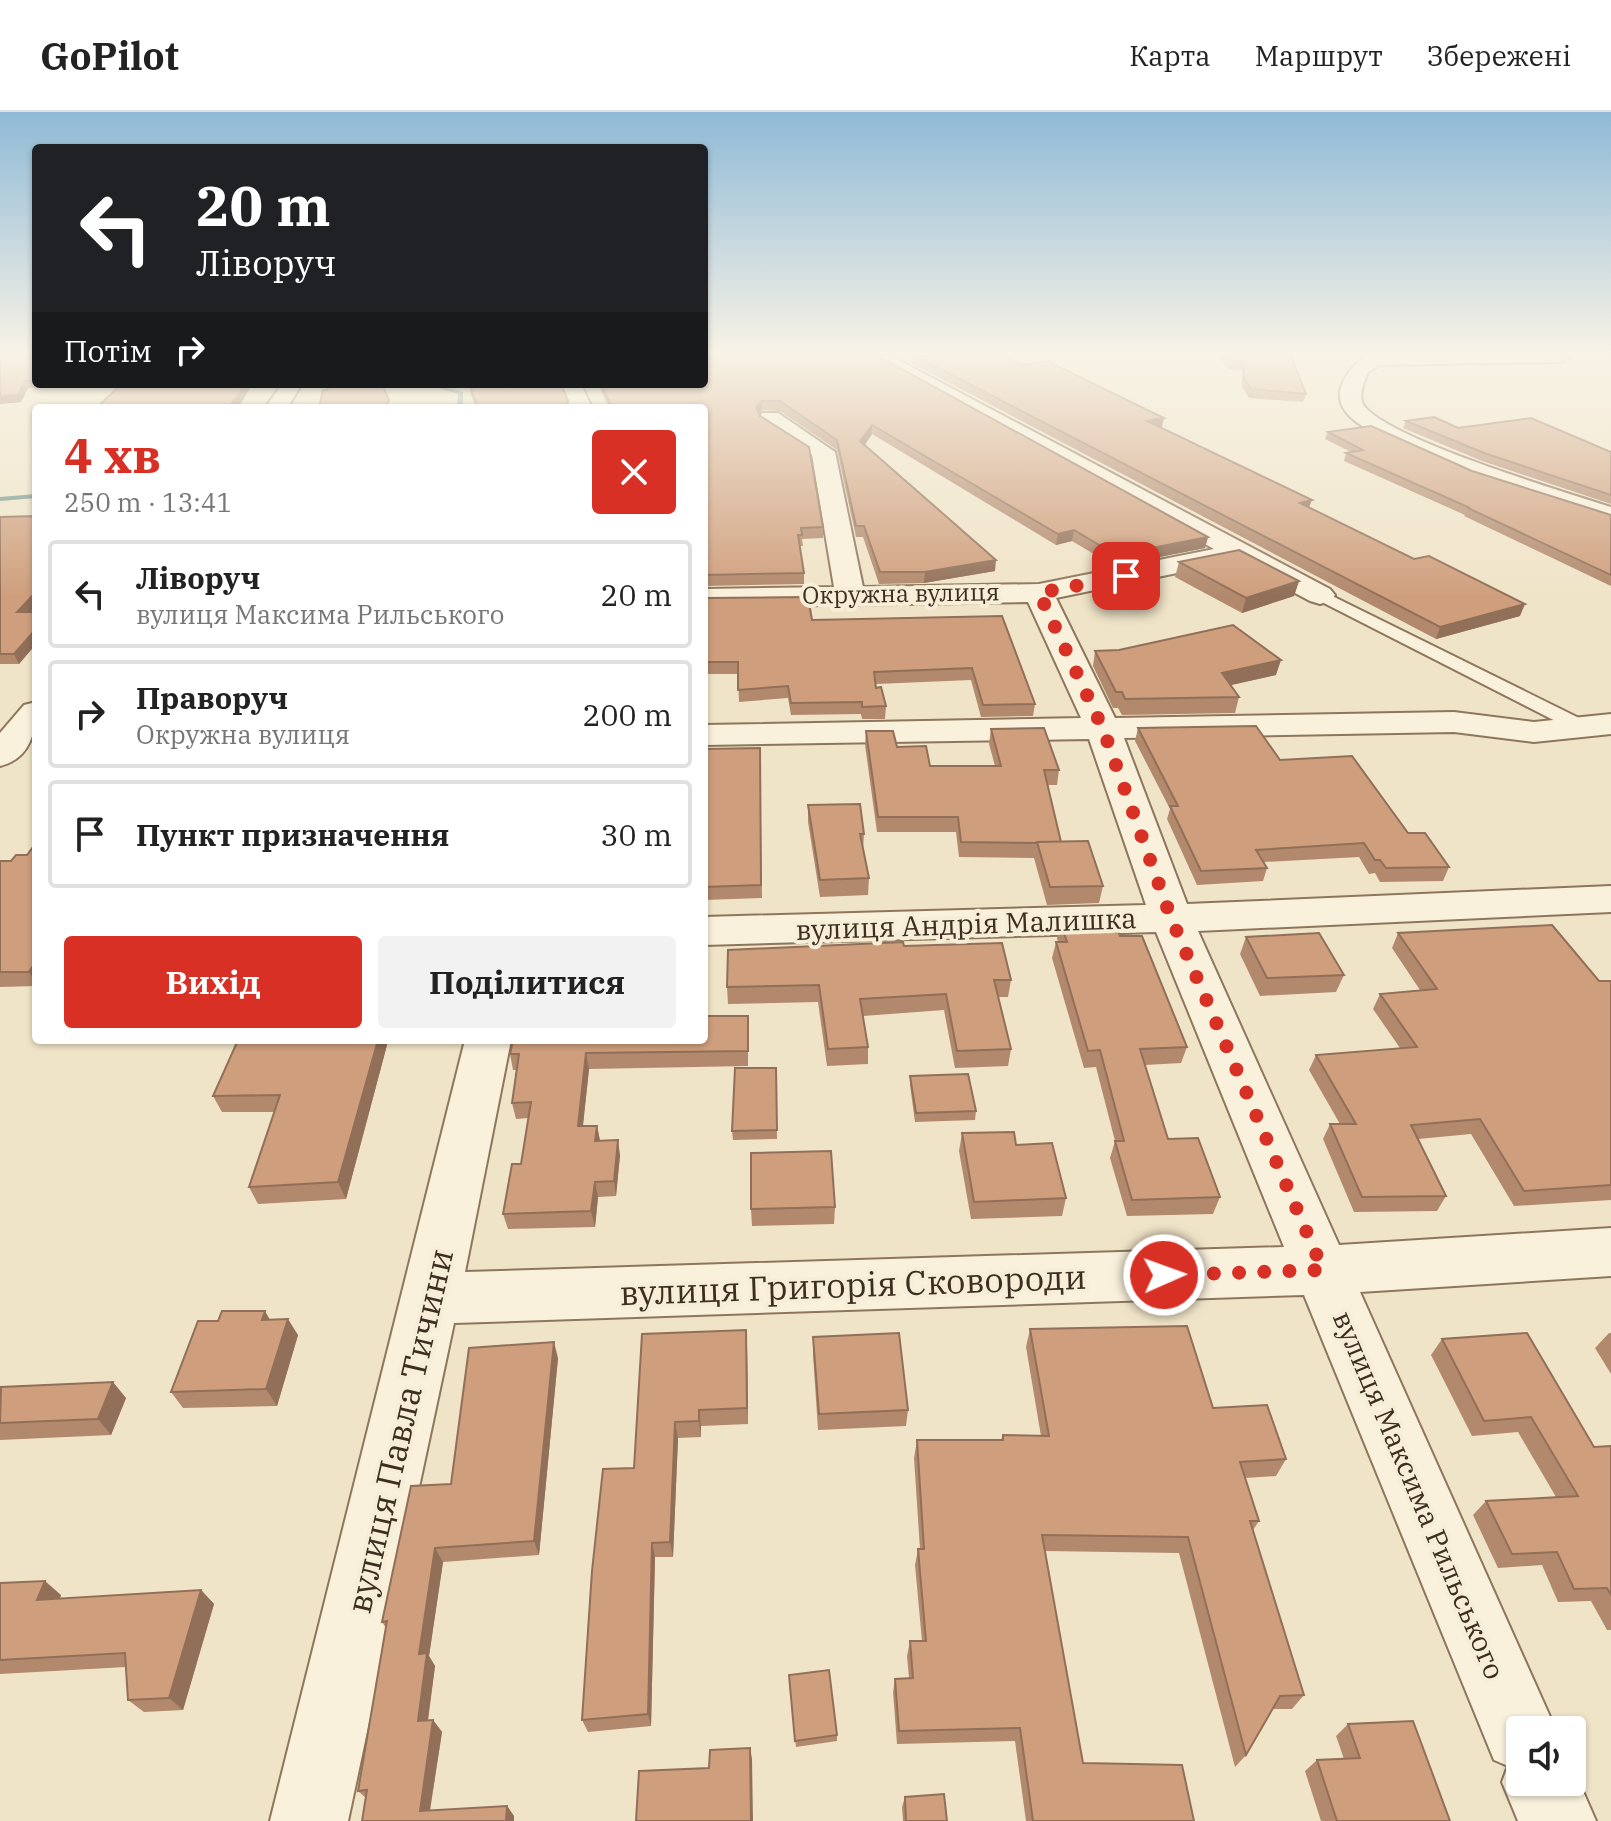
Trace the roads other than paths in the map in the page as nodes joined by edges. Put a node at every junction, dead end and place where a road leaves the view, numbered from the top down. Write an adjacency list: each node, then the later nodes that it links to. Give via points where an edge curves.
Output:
1 (798, 436): 7 (street, via 823,452)
2 (1023, 436): 5 (street)
3 (1401, 436): 4 (street, via 1558,500)
4 (1607, 512)
5 (1238, 552): 6 (street, Окружна вулиця); 8 (street)
6 (1039, 593): 7 (street, Окружна вулиця); 12 (street, вулиця Максима Рильського)
7 (850, 594): 9 (street, Окружна вулиця)
8 (1320, 595): 11 (lane)
9 (708, 598)
10 (32, 717): 14 (street)
11 (1597, 725): 12 (street, via 1534,732 1454,722)
12 (1103, 729): 13 (street); 16 (street, вулиця Максима Рильського)
13 (708, 735)
14 (0, 755)
15 (1611, 899): 16 (street, вулиця Андрія Малишка)
16 (1171, 918): 17 (street, вулиця Андрія Малишка); 20 (street, вулиця Максима Рильського)
17 (708, 931)
18 (487, 1044): 21 (street, вулиця Павла Тичини)
19 (1611, 1252): 20 (street, вулиця Григорія Сковороди)
20 (1323, 1270): 21 (street, вулиця Григорія Сковороди); 22 (street, вулиця Максима Рильського)
21 (431, 1298): 24 (street, вулиця Павла Тичини)
22 (1512, 1716)
23 (1546, 1796): 25 (street)
24 (309, 1821)
25 (1557, 1821)

